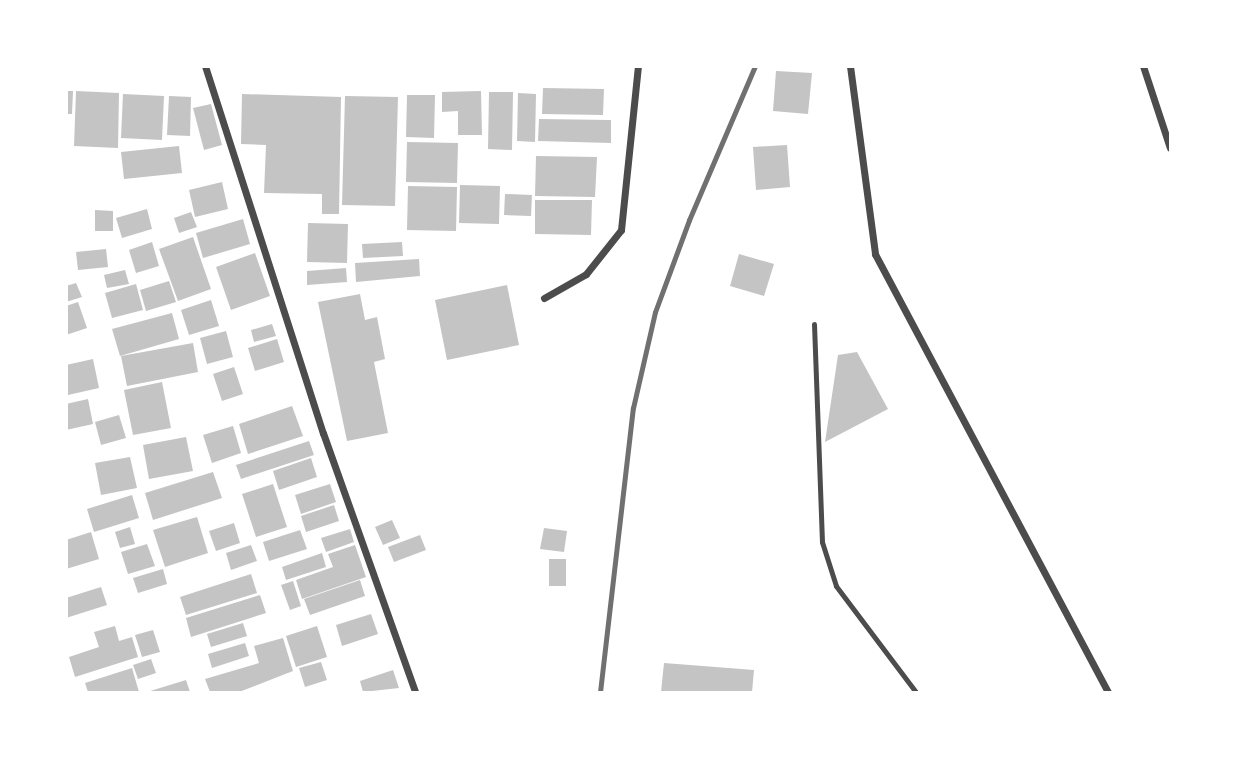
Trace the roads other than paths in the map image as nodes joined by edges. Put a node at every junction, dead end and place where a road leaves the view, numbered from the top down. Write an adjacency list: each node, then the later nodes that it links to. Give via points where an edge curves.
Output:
1 (205, 66): 8 (street, via 323,433)
2 (638, 66): 6 (street, via 621,230 586,274)
3 (850, 66): 10 (street, via 875,254)
4 (1143, 66): 5 (street)
5 (1171, 148)
6 (544, 298)
7 (814, 324): 9 (lane, via 822,542 836,586)
8 (415, 692)
9 (916, 692)
10 (1108, 692)

